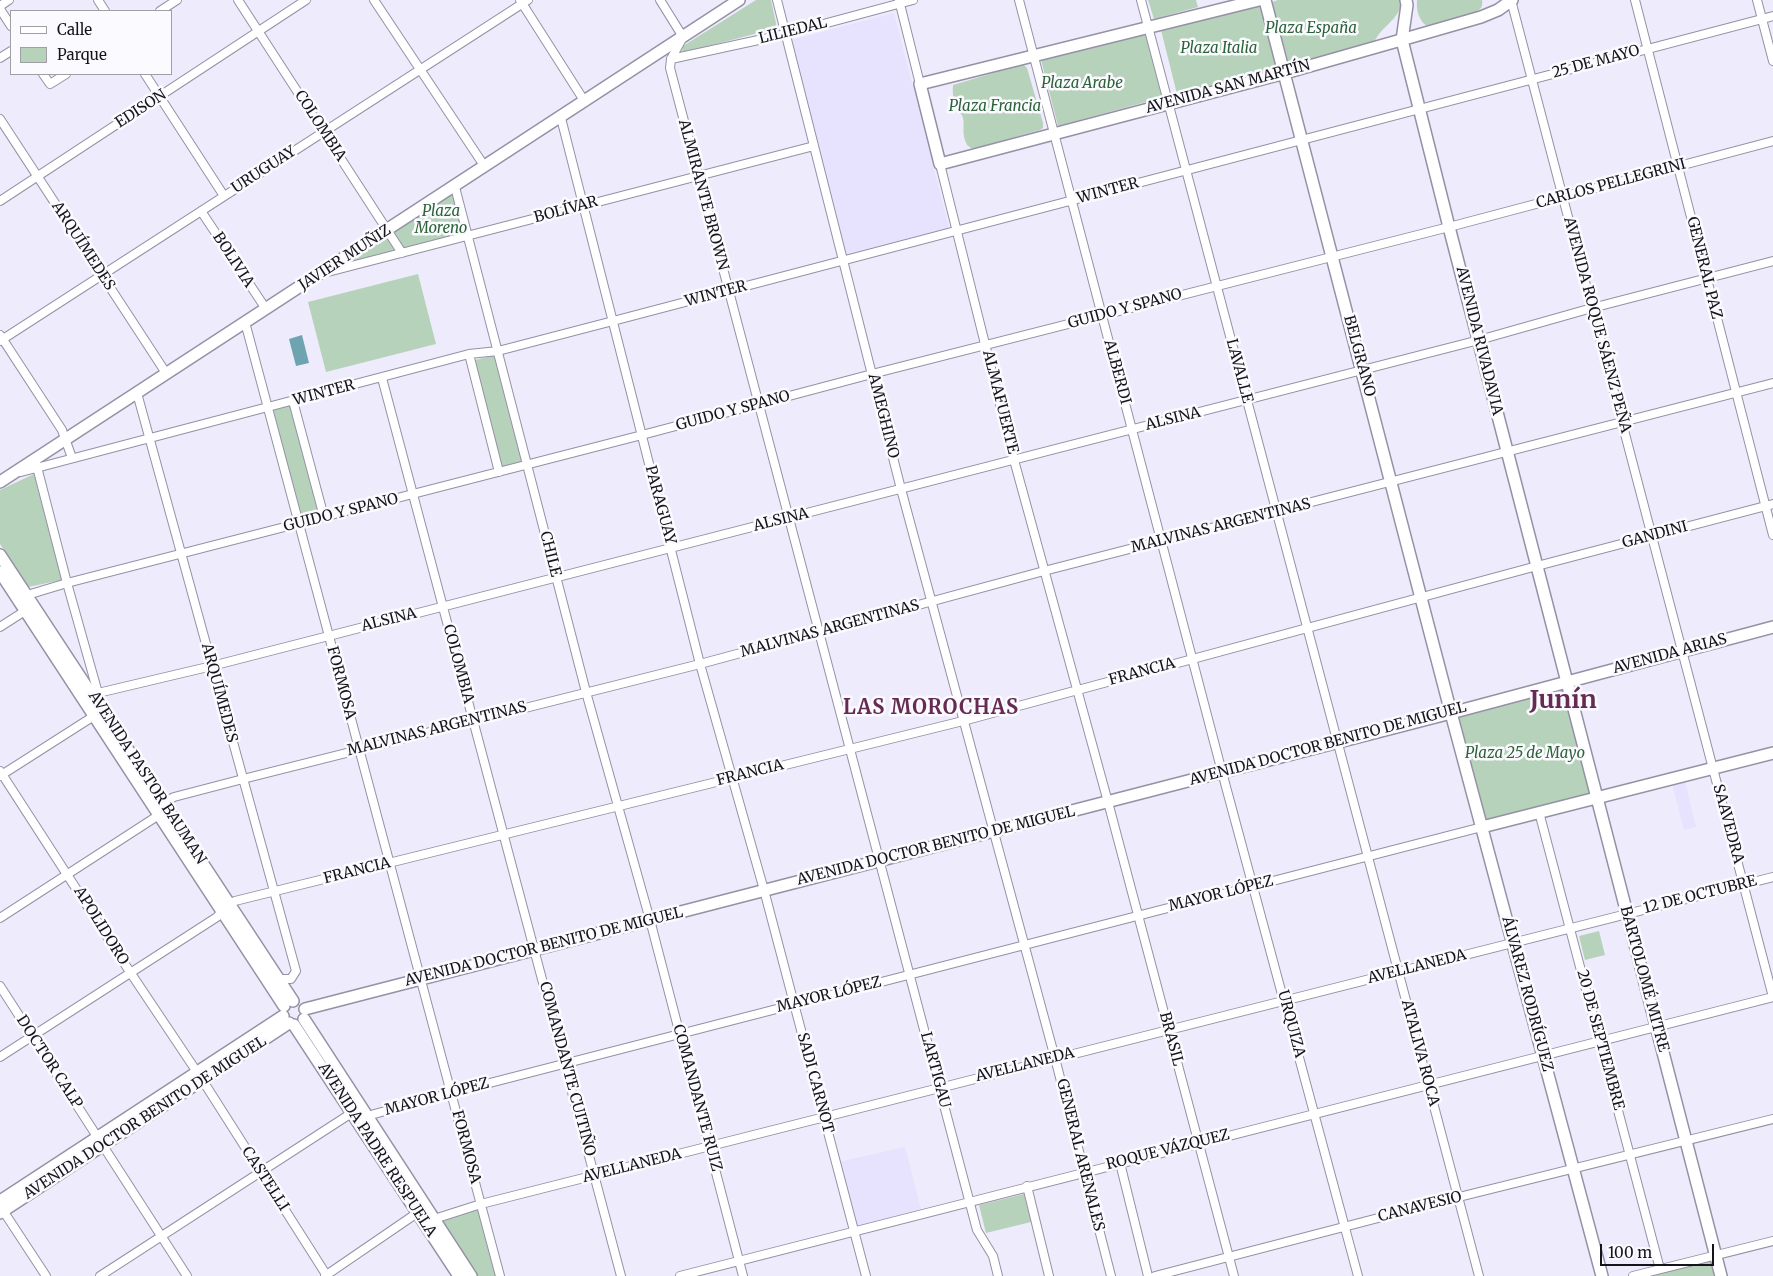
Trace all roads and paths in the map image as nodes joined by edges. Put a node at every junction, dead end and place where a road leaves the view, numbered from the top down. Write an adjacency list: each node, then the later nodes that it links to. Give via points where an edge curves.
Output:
1 (9, 0): 20 (street)
2 (178, 0): 21 (street)
3 (238, 0): 26 (street, COLOMBIA)
4 (306, 0): 26 (street, EDISON)
5 (374, 0): 34 (street)
6 (660, 0): 28 (street)
7 (739, 0): 28 (main road, JAVIER MUÑIZ)
8 (777, 0): 27 (street, AMEGHINO)
9 (913, 0): 19 (street, LILIEDAL)
10 (1018, 0): 31 (street, ALBERDI)
11 (1142, 0): 25 (street, LAVALLE)
12 (1259, 0): 25 (main road)
13 (1265, 0): 35 (main road, BELGRANO)
14 (1406, 0): 29 (main road, AVENIDA RIVADAVIA)
15 (1511, 0): 29 (main road, AVENIDA SAN MARTÍN, via 1481,17); 39 (street, AVENIDA ROQUE SÁENZ PEÑA)
16 (1635, 0): 30 (street, GENERAL PAZ)
17 (1757, 0): 23 (street)
18 (524, 1): 34 (street, URUGUAY); 42 (street)
19 (899, 2): 27 (street, LILIEDAL); 40 (street, ALMAFUERTE)
20 (0, 7): 24 (street)
21 (162, 10)
22 (1773, 16): 23 (street, 25 DE MAYO)
23 (1762, 19): 30 (street, 25 DE MAYO); 33 (street)
24 (10, 24)
25 (1148, 28): 31 (main road); 43 (street, LAVALLE)
26 (258, 32): 41 (street, EDISON); 47 (street, COLOMBIA)
27 (786, 34): 32 (street, LILIEDAL); 51 (street, AMEGHINO)
28 (683, 37): 32 (street); 42 (main road, JAVIER MUÑIZ)
29 (1402, 40): 35 (main road, AVENIDA SAN MARTÍN); 44 (main road, AVENIDA RIVADAVIA)
30 (1648, 49): 39 (street, 25 DE MAYO); 53 (street, GENERAL PAZ)
31 (1033, 55): 40 (main road); 48 (street, ALBERDI)
32 (671, 59): 56 (street, ALMIRANTE BROWN, via 670,68)
33 (1773, 61)
34 (421, 69): 47 (street, URUGUAY); 54 (street)
35 (1285, 73): 43 (main road, AVENIDA SAN MARTÍN); 49 (main road, BELGRANO)
36 (44, 75): 37 (street, via 50,84)
37 (64, 75)
38 (146, 75): 41 (street)
39 (1532, 79): 44 (street, 25 DE MAYO); 60 (street, AVENIDA ROQUE SÁENZ PEÑA)
40 (920, 84): 52 (main road, ALMAFUERTE)
41 (160, 96): 57 (street, EDISON); 59 (street)
42 (585, 102): 45 (main road, JAVIER MUÑIZ)
43 (1168, 103): 48 (main road, AVENIDA SAN MARTÍN); 55 (street, LAVALLE)
44 (1420, 109): 49 (street, WINTER); 65 (main road, AVENIDA RIVADAVIA)
45 (561, 118): 54 (main road, JAVIER MUÑIZ); 63 (street, PARAGUAY)
46 (0, 119): 57 (street, ARQUÍMEDES)
47 (324, 132): 59 (street, URUGUAY); 66 (street, COLOMBIA)
48 (1054, 134): 52 (main road, AVENIDA SAN MARTÍN); 61 (street, ALBERDI)
49 (1302, 140): 55 (street, WINTER); 70 (main road, BELGRANO)
50 (1773, 140): 53 (street, CARLOS PELLEGRINI)
51 (814, 146): 56 (street, BOLÍVAR); 71 (street, AMEGHINO)
52 (940, 164): 67 (street, ALMAFUERTE)
53 (1678, 166): 60 (street, CARLOS PELLEGRINI); 75 (street, GENERAL PAZ)
54 (485, 167): 58 (main road, JAVIER MUÑIZ)
55 (1186, 170): 61 (street, WINTER); 76 (street, LAVALLE)
56 (699, 176): 63 (street, BOLÍVAR); 77 (street, ALMIRANTE BROWN)
57 (38, 177): 62 (street, EDISON); 73 (street, ARQUÍMEDES)
58 (455, 186): 66 (main road, JAVIER MUÑIZ); 68 (street, CHILE)
59 (224, 196): 64 (street, URUGUAY)
60 (1563, 197): 65 (street, CARLOS PELLEGRINI); 78 (street, AVENIDA ROQUE SÁENZ PEÑA)
61 (1072, 200): 67 (street, WINTER); 80 (street, ALBERDI)
62 (0, 201)
63 (583, 206): 68 (street, BOLÍVAR); 81 (street, PARAGUAY)
64 (201, 211): 73 (street, URUGUAY); 79 (street, BOLIVIA)
65 (1449, 227): 70 (street, GUIDO Y SPANO); 84 (main road, AVENIDA RIVADAVIA)
66 (387, 230): 69 (street, COLOMBIA); 74 (main road, JAVIER MUÑIZ)
67 (957, 231): 71 (street, WINTER); 85 (street, ALMAFUERTE)
68 (468, 236): 69 (street, BOLÍVAR); 86 (street, CHILE)
69 (402, 253): 74 (street, BOLÍVAR)
70 (1333, 257): 76 (street, GUIDO Y SPANO); 88 (main road, BELGRANO)
71 (844, 260): 77 (street, WINTER); 90 (street, AMEGHINO)
72 (1773, 261): 75 (street, ALSINA)
73 (102, 275): 83 (street, URUGUAY); 89 (street, ARQUÍMEDES)
74 (317, 275): 79 (main road, JAVIER MUÑIZ)
75 (1707, 278): 78 (street, ALSINA); 93 (street, GENERAL PAZ)
76 (1216, 285): 80 (street, GUIDO Y SPANO); 95 (street, LAVALLE)
77 (728, 291): 81 (street, WINTER); 97 (street, ALMIRANTE BROWN)
78 (1592, 308): 84 (street, ALSINA); 99 (street, AVENIDA ROQUE SÁENZ PEÑA)
79 (266, 309): 82 (main road, JAVIER MUÑIZ)
80 (1102, 315): 85 (street, GUIDO Y SPANO); 100 (street, ALBERDI)
81 (613, 321): 86 (street, WINTER); 101 (street, PARAGUAY)
82 (245, 322): 89 (main road, JAVIER MUÑIZ); 98 (street, FORMOSA)
83 (1, 338): 103 (street)
84 (1479, 340): 88 (street, ALSINA); 104 (main road, AVENIDA RIVADAVIA)
85 (986, 345): 90 (street, GUIDO Y SPANO); 106 (street, ALMAFUERTE)
86 (498, 351): 87 (street, WINTER); 108 (street, CHILE)
87 (469, 354): 91 (street, WINTER); 109 (street)
88 (1362, 370): 95 (street, ALSINA); 111 (main road, BELGRANO)
89 (166, 374): 94 (main road, JAVIER MUÑIZ)
90 (872, 374): 97 (street, GUIDO Y SPANO); 112 (street, AMEGHINO)
91 (382, 378): 96 (street, WINTER); 113 (street, COLOMBIA)
92 (1773, 383): 93 (street, MALVINAS ARGENTINAS)
93 (1736, 392): 99 (street, MALVINAS ARGENTINAS); 114 (street, GENERAL PAZ)
94 (137, 393): 102 (street, ARQUÍMEDES); 103 (main road, JAVIER MUÑIZ)
95 (1246, 400): 100 (street, ALSINA); 115 (street, LAVALLE)
96 (293, 401): 98 (street, WINTER); 116 (street)
97 (758, 404): 101 (street, GUIDO Y SPANO); 117 (street, ALMIRANTE BROWN)
98 (267, 408): 102 (street, WINTER); 118 (street, FORMOSA)
99 (1622, 422): 104 (street, MALVINAS ARGENTINAS); 120 (street, AVENIDA ROQUE SÁENZ PEÑA)
100 (1132, 430): 106 (street, ALSINA); 121 (street, ALBERDI)
101 (642, 435): 108 (street, GUIDO Y SPANO); 122 (street, PARAGUAY)
102 (149, 437): 105 (street, WINTER); 123 (street, ARQUÍMEDES)
103 (66, 439): 105 (street); 107 (main road, JAVIER MUÑIZ)
104 (1507, 452): 111 (street, MALVINAS ARGENTINAS); 125 (main road, AVENIDA RIVADAVIA)
105 (72, 458): 107 (street, WINTER)
106 (1014, 460): 112 (street, ALSINA); 126 (street, ALMAFUERTE)
107 (36, 463): 110 (main road, JAVIER MUÑIZ); 129 (street)
108 (527, 465): 109 (street, GUIDO Y SPANO); 128 (street, CHILE)
109 (499, 472): 113 (street, GUIDO Y SPANO)
110 (0, 482)
111 (1391, 482): 115 (street, MALVINAS ARGENTINAS); 131 (main road, BELGRANO)
112 (901, 489): 117 (street, ALSINA); 132 (street, AMEGHINO)
113 (413, 494): 116 (street, GUIDO Y SPANO); 133 (street, COLOMBIA)
114 (1769, 505): 119 (street, GENERAL PAZ); 120 (street, GANDINI)
115 (1276, 512): 121 (street, MALVINAS ARGENTINAS); 137 (street, LAVALLE)
116 (324, 517): 118 (street, GUIDO Y SPANO)
117 (788, 518): 122 (street, ALSINA); 138 (street, ALMIRANTE BROWN)
118 (298, 524): 123 (street, GUIDO Y SPANO); 139 (street, FORMOSA)
119 (1773, 535)
120 (1652, 536): 125 (street, GANDINI); 140 (street, AVENIDA ROQUE SÁENZ PEÑA)
121 (1161, 541): 126 (street, MALVINAS ARGENTINAS); 141 (street, ALBERDI)
122 (672, 548): 128 (street, ALSINA); 142 (street, PARAGUAY)
123 (181, 554): 129 (street, GUIDO Y SPANO); 143 (street, ARQUÍMEDES)
124 (0, 555): 130 (main road, AVENIDA PASTOR BAUMAN)
125 (1537, 566): 131 (street, FRANCIA); 144 (main road, AVENIDA RIVADAVIA)
126 (1044, 571): 132 (street, MALVINAS ARGENTINAS); 145 (street, ALMAFUERTE)
127 (0, 572): 130 (main road, AVENIDA PASTOR BAUMAN)
128 (556, 577): 133 (street, ALSINA); 146 (street, CHILE)
129 (67, 583): 130 (street, GUIDO Y SPANO); 147 (street)
130 (22, 597): 134 (main road, AVENIDA PASTOR BAUMAN)
131 (1421, 597): 137 (street, FRANCIA); 149 (main road, BELGRANO)
132 (931, 602): 138 (street, MALVINAS ARGENTINAS); 151 (street, AMEGHINO)
133 (443, 606): 139 (street, ALSINA); 150 (street, COLOMBIA)
134 (29, 608): 135 (street); 147 (main road, AVENIDA PASTOR BAUMAN)
135 (0, 627)
136 (1773, 627): 140 (main road, AVENIDA ARIAS)
137 (1307, 628): 141 (street, FRANCIA); 152 (street, LAVALLE)
138 (818, 632): 142 (street, MALVINAS ARGENTINAS); 154 (street, ALMIRANTE BROWN)
139 (328, 636): 143 (street, ALSINA); 153 (street, FORMOSA)
140 (1682, 651): 144 (main road, AVENIDA ARIAS); 156 (street, SAAVEDRA)
141 (1192, 659): 145 (street, FRANCIA); 157 (street, ALBERDI)
142 (700, 664): 146 (street, MALVINAS ARGENTINAS); 159 (street, PARAGUAY)
143 (212, 666): 147 (street, ALSINA); 160 (street, ARQUÍMEDES)
144 (1567, 681): 149 (main road, AVENIDA DOCTOR BENITO DE MIGUEL); 161 (main road, BARTOLOMÉ MITRE)
145 (1077, 690): 151 (street, FRANCIA); 162 (street, ALMAFUERTE)
146 (586, 692): 150 (street, MALVINAS ARGENTINAS); 163 (street, CHILE)
147 (92, 696): 148 (main road, AVENIDA PASTOR BAUMAN)
148 (99, 713): 158 (street); 164 (main road, AVENIDA PASTOR BAUMAN)
149 (1451, 713): 152 (main road, AVENIDA DOCTOR BENITO DE MIGUEL); 166 (main road, ÁLVAREZ RODRÍGUEZ)
150 (474, 720): 153 (street, MALVINAS ARGENTINAS); 168 (street, COLOMBIA)
151 (963, 720): 154 (street, FRANCIA); 167 (street, AMEGHINO)
152 (1337, 742): 157 (main road, AVENIDA DOCTOR BENITO DE MIGUEL); 169 (street, ATALIVA ROCA)
153 (359, 749): 160 (street, MALVINAS ARGENTINAS); 171 (street, FORMOSA)
154 (849, 749): 159 (street, FRANCIA); 170 (street, ALMIRANTE BROWN)
155 (1773, 753): 156 (main road, MAYOR LÓPEZ)
156 (1713, 768): 161 (main road, MAYOR LÓPEZ); 174 (street, SAAVEDRA)
157 (1222, 772): 162 (main road, AVENIDA DOCTOR BENITO DE MIGUEL); 175 (street, URQUIZA)
158 (1, 774): 172 (street, APOLIDORO)
159 (732, 778): 163 (street, FRANCIA); 176 (street, PARAGUAY)
160 (243, 779): 164 (street, MALVINAS ARGENTINAS); 177 (street, ARQUÍMEDES)
161 (1597, 796): 165 (main road, MAYOR LÓPEZ); 179 (main road, BARTOLOMÉ MITRE)
162 (1108, 802): 167 (main road, AVENIDA DOCTOR BENITO DE MIGUEL); 180 (street, BRASIL)
163 (618, 806): 168 (street, FRANCIA); 182 (street, CHILE)
164 (161, 808): 172 (street, MALVINAS ARGENTINAS); 178 (main road, AVENIDA PASTOR BAUMAN)
165 (1539, 812): 166 (main road, MAYOR LÓPEZ); 183 (street, 20 DE SEPTIEMBRE)
166 (1482, 826): 169 (street, MAYOR LÓPEZ); 184 (main road, ÁLVAREZ RODRÍGUEZ)
167 (995, 831): 170 (main road, AVENIDA DOCTOR BENITO DE MIGUEL); 185 (street, GENERAL ARENALES)
168 (504, 834): 171 (street, FRANCIA); 186 (street, COLOMBIA)
169 (1367, 856): 175 (street, MAYOR LÓPEZ); 187 (street, ATALIVA ROCA)
170 (878, 861): 176 (main road, AVENIDA DOCTOR BENITO DE MIGUEL); 189 (street, LARTIGAU)
171 (390, 863): 177 (street, FRANCIA); 191 (street, FORMOSA)
172 (69, 875): 181 (street, MALVINAS ARGENTINAS); 188 (street, APOLIDORO)
173 (1773, 877): 174 (street, 12 DE OCTUBRE)
174 (1744, 884): 179 (street, 12 DE OCTUBRE); 193 (street, SAAVEDRA)
175 (1254, 886): 180 (street, MAYOR LÓPEZ); 194 (street, URQUIZA)
176 (764, 890): 182 (main road, AVENIDA DOCTOR BENITO DE MIGUEL); 195 (street, SADI CARNOT)
177 (274, 892): 178 (street, FRANCIA, via 235,901); 190 (street, ARQUÍMEDES, via 296,971 291,979)
178 (226, 908): 188 (street, FRANCIA); 190 (main road, AVENIDA PASTOR BAUMAN); 196 (main road, AVENIDA PASTOR BAUMAN)
179 (1627, 914): 183 (street, AVELLANEDA); 197 (main road, BARTOLOMÉ MITRE)
180 (1138, 915): 185 (street, MAYOR LÓPEZ); 198 (street, BRASIL)
181 (0, 918)
182 (650, 920): 186 (main road, AVENIDA DOCTOR BENITO DE MIGUEL); 199 (street, COMANDANTE RUIZ)
183 (1570, 928): 184 (street, AVELLANEDA); 201 (street, 20 DE SEPTIEMBRE)
184 (1513, 943): 187 (street, AVELLANEDA); 202 (main road, ÁLVAREZ RODRÍGUEZ)
185 (1025, 945): 189 (street, MAYOR LÓPEZ); 204 (street, GENERAL ARENALES)
186 (535, 950): 191 (main road, AVENIDA DOCTOR BENITO DE MIGUEL); 205 (street, COMANDANTE CUITIÑO)
187 (1398, 971): 194 (street, AVELLANEDA); 207 (street, ATALIVA ROCA)
188 (130, 972): 200 (street, FRANCIA); 206 (street, APOLIDORO)
189 (909, 975): 195 (street, MAYOR LÓPEZ); 208 (street, LARTIGAU)
190 (279, 979): 196 (main road, AVENIDA PASTOR BAUMAN)
191 (421, 979): 196 (main road, AVENIDA DOCTOR BENITO DE MIGUEL); 209 (street, FORMOSA)
192 (0, 986): 200 (street, DOCTOR CALP)
193 (1773, 997): 197 (street, ROQUE VÁZQUEZ)
194 (1285, 1000): 198 (street, AVELLANEDA); 210 (street, URQUIZA)
195 (794, 1004): 199 (street, MAYOR LÓPEZ); 213 (street, SADI CARNOT)
196 (293, 1014): 206 (main road, AVENIDA DOCTOR BENITO DE MIGUEL); 211 (main road, AVENIDA PADRE RESPUELA); 212 (main road, AVENIDA PADRE RESPUELA)
197 (1656, 1025): 201 (street, ROQUE VÁZQUEZ); 215 (main road, BARTOLOMÉ MITRE)
198 (1168, 1029): 204 (street, AVELLANEDA); 217 (street, BRASIL)
199 (680, 1034): 205 (street, MAYOR LÓPEZ); 218 (street, COMANDANTE RUIZ)
200 (32, 1036): 203 (street, FRANCIA); 216 (street, DOCTOR CALP)
201 (1600, 1040): 202 (street, ROQUE VÁZQUEZ); 219 (street, 20 DE SEPTIEMBRE)
202 (1543, 1055): 207 (street, ROQUE VÁZQUEZ); 221 (main road, ÁLVAREZ RODRÍGUEZ)
203 (0, 1057)
204 (1055, 1058): 208 (street, AVELLANEDA); 223 (street, GENERAL ARENALES)
205 (565, 1063): 209 (street, MAYOR LÓPEZ); 224 (street, COMANDANTE CUITIÑO)
206 (200, 1077): 216 (main road, AVENIDA DOCTOR BENITO DE MIGUEL); 222 (street, CASTELLI)
207 (1428, 1084): 210 (street, ROQUE VÁZQUEZ); 226 (street, ATALIVA ROCA)
208 (940, 1087): 213 (street, AVELLANEDA); 227 (street, LARTIGAU)
209 (451, 1093): 212 (street, MAYOR LÓPEZ); 228 (street, FORMOSA)
210 (1315, 1113): 217 (street, ROQUE VÁZQUEZ); 232 (street, URQUIZA)
211 (353, 1114): 212 (street, MAYOR LÓPEZ); 222 (street); 230 (main road, AVENIDA PADRE RESPUELA)
212 (367, 1116): 230 (main road, AVENIDA PADRE RESPUELA)
213 (824, 1117): 218 (street, AVELLANEDA); 233 (street, SADI CARNOT)
214 (1773, 1119): 215 (street, CANAVESIO)
215 (1686, 1140): 219 (street, CANAVESIO); 236 (main road, BARTOLOMÉ MITRE)
216 (100, 1141): 229 (main road, AVENIDA DOCTOR BENITO DE MIGUEL); 234 (street, DOCTOR CALP)
217 (1199, 1142): 220 (street, ROQUE VÁZQUEZ); 237 (street, BRASIL)
218 (710, 1146): 224 (street, AVELLANEDA); 238 (street, COMANDANTE RUIZ)
219 (1630, 1155): 221 (street, CANAVESIO); 239 (street, 20 DE SEPTIEMBRE)
220 (1120, 1163): 223 (street, ROQUE VÁZQUEZ); 254 (street)
221 (1573, 1169): 226 (street, CANAVESIO); 259 (main road, ÁLVAREZ RODRÍGUEZ)
222 (260, 1172): 234 (street); 243 (street, CASTELLI)
223 (1084, 1172): 225 (street, ROQUE VÁZQUEZ); 253 (street, GENERAL ARENALES)
224 (595, 1175): 228 (street, AVELLANEDA); 247 (street, COMANDANTE CUITIÑO)
225 (1027, 1186): 227 (street, ROQUE VÁZQUEZ); 252 (street)
226 (1459, 1197): 232 (street, CANAVESIO); 258 (street, ATALIVA ROCA)
227 (969, 1201): 233 (street, ROQUE VÁZQUEZ); 251 (street, LARTIGAU, via 977,1230 993,1256)
228 (481, 1204): 231 (street, AVELLANEDA); 246 (street, FORMOSA)
229 (1, 1208): 240 (street)
230 (422, 1210): 231 (main road, AVENIDA PADRE RESPUELA); 243 (street)
231 (429, 1221): 244 (main road, AVENIDA PADRE RESPUELA); 245 (main road, AVENIDA PADRE RESPUELA)
232 (1346, 1226): 237 (street, CANAVESIO); 257 (street, URQUIZA)
233 (854, 1230): 238 (street, ROQUE VÁZQUEZ); 250 (street, SADI CARNOT)
234 (161, 1236): 241 (street); 242 (street, DOCTOR CALP)
235 (1773, 1241): 236 (street)
236 (1716, 1255): 239 (street); 261 (main road, BARTOLOMÉ MITRE)
237 (1229, 1257): 255 (street, CANAVESIO); 256 (street, BRASIL)
238 (739, 1260): 248 (street, ROQUE VÁZQUEZ); 249 (street, COMANDANTE RUIZ)
239 (1660, 1269): 260 (street)
240 (46, 1276)
241 (100, 1276)
242 (187, 1276)
243 (326, 1276)
244 (459, 1276)
245 (471, 1276)
246 (500, 1276)
247 (621, 1276)
248 (680, 1276)
249 (743, 1276)
250 (866, 1276)
251 (998, 1276)
252 (1049, 1276)
253 (1111, 1276)
254 (1148, 1276)
255 (1155, 1276)
256 (1234, 1276)
257 (1358, 1276)
258 (1480, 1276)
259 (1602, 1276)
260 (1633, 1276)
261 (1721, 1276)

